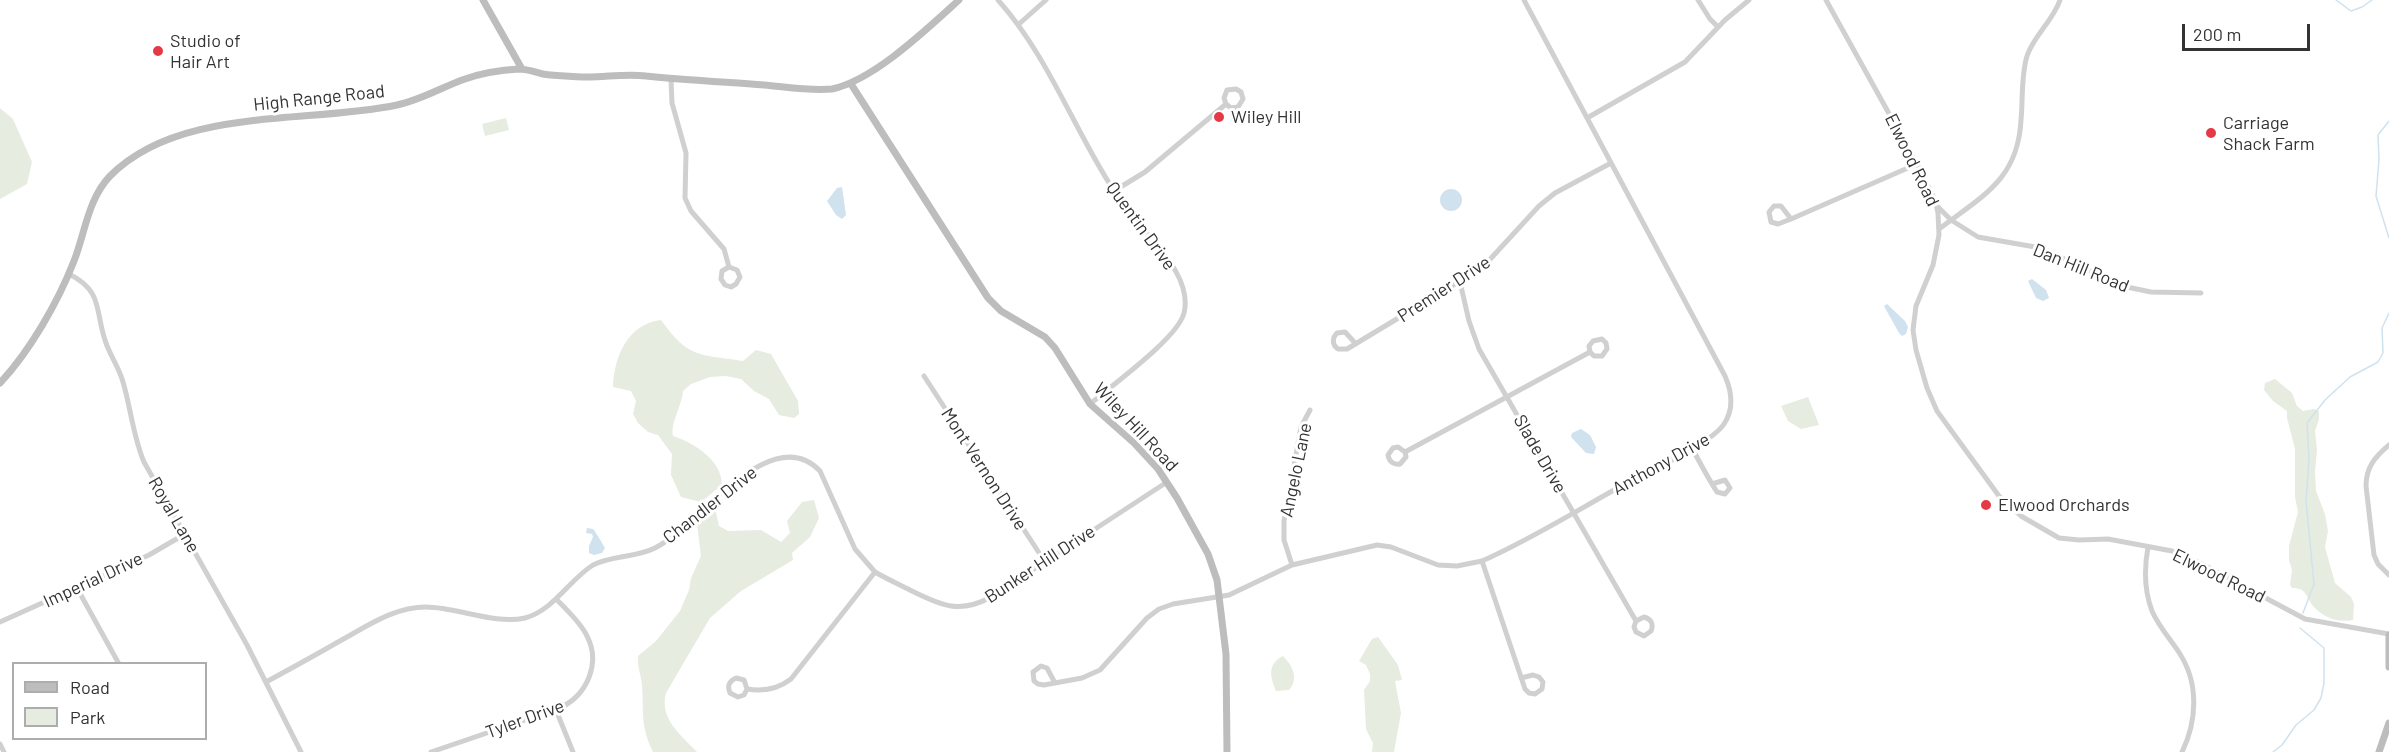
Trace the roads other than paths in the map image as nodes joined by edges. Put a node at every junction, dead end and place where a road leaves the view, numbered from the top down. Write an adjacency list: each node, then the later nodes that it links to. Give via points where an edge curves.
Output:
1 (483, 0): 12 (street)
2 (959, 0): 14 (street, High Range Road, via 895,55)
3 (998, 0): 10 (street, Quentin Drive)
4 (1046, 0): 10 (street)
5 (1524, 0): 16 (street, Anthony Drive)
6 (1698, 0): 11 (street)
7 (1749, 0): 11 (street)
8 (1826, 0): 18 (street, Elwood Road)
9 (2060, 0): 22 (street, via 2026,57 2020,134 2012,162 1990,192)
10 (1018, 24): 19 (street, Quentin Drive)
11 (1718, 27): 16 (street, via 1685,62)
12 (522, 69): 13 (street, High Range Road, via 550,75 630,75); 25 (street, High Range Road, via 466,78 397,105 333,116 262,118 162,142 123,164 100,189)
13 (672, 80): 14 (street, High Range Road, via 822,90); 24 (street, via 672,103 686,153 685,198 691,211 724,249)
14 (851, 84): 33 (street, Wiley Hill Road, via 988,298 1056,348)
15 (1226, 104): 19 (street, via 1150,168)
16 (1587, 118): 17 (street, Anthony Drive)
17 (1611, 163): 26 (street, Premier Drive, via 1546,200 1491,261); 36 (street, Anthony Drive, via 1729,386 1731,405 1724,424)
18 (1917, 164): 20 (street, Elwood Road); 21 (street)
19 (1114, 191): 33 (street, Quentin Drive, via 1128,214 1168,259 1184,290 1185,309 1170,336)
20 (1937, 206): 22 (street, Dan Hill Road); 23 (street, Elwood Road)
21 (1791, 219)
22 (1951, 220): 23 (street); 27 (street, Dan Hill Road, via 1978,237 2041,248 2122,286 2151,292)
23 (1939, 229): 42 (street, Elwood Road, via 1933,265 1916,306 1913,330 1927,388 1945,424 1999,496 2037,527 2064,539 2108,539)
24 (729, 267)
25 (69, 274): 31 (street, High Range Road, via 30,343); 41 (street, Royal Lane, via 96,300 104,338 123,380 139,451)
26 (1460, 282): 28 (street, Premier Drive); 32 (street, Slade Drive, via 1475,340)
27 (2201, 293)
28 (1356, 344)
29 (1590, 352): 32 (street)
30 (924, 376): 44 (street, Mont Vernon Drive)
31 (0, 383)
32 (1507, 396): 37 (street); 40 (street, Slade Drive)
33 (1090, 404): 38 (street, Wiley Hill Road, via 1145,454)
34 (1310, 410): 45 (street, Angelo Lane, via 1302,427 1284,521 1284,540)
35 (2389, 445): 47 (street, via 2371,463 2366,486 2374,555)
36 (1692, 448): 39 (street); 40 (street, Anthony Drive)
37 (1405, 452)
38 (1167, 482): 44 (street, Bunker Hill Drive); 49 (street, Wiley Hill Road, via 1208,554)
39 (1712, 484)
40 (1574, 512): 43 (street, Anthony Drive); 51 (street, Slade Drive)
41 (184, 534): 48 (street, Imperial Drive); 57 (street, Royal Lane)
42 (2148, 547): 53 (street, Elwood Road, via 2187,556 2305,620); 68 (street, via 2145,573 2149,603 2184,661 2193,693 2192,724)
43 (1482, 561): 45 (street, Anthony Drive, via 1438,565 1375,545); 56 (street)
44 (1045, 562): 46 (street, Bunker Hill Drive, via 982,602 958,607 939,604)
45 (1292, 565): 49 (street, Anthony Drive)
46 (875, 572): 50 (street, Chandler Drive, via 855,549 820,471 804,459 785,456 757,467 664,542 642,553 594,565); 59 (street, via 791,679 774,688)
47 (2389, 575)
48 (77, 588): 52 (street, Imperial Drive); 54 (street)
49 (1219, 598): 58 (street, Anthony Drive, via 1173,604 1155,612 1100,670); 67 (street, Wiley Hill Road, via 1226,657)
50 (556, 599): 57 (street, Chandler Drive, via 537,613 518,619 438,608 403,610 375,621); 60 (street, Tyler Drive, via 585,632 593,659 589,679 581,692)
51 (1636, 621)
52 (0, 622)
53 (2389, 635): 55 (street)
54 (118, 662)
55 (2389, 667)
56 (1521, 678)
57 (266, 682): 64 (street, Royal Lane)
58 (1055, 683)
59 (747, 689)
60 (556, 710): 65 (street, Tyler Drive); 66 (street)
61 (2389, 723): 69 (street)
62 (0, 744): 63 (street)
63 (4, 752)
64 (301, 752)
65 (431, 752)
66 (573, 752)
67 (1227, 752)
68 (2182, 752)
69 (2379, 752)

